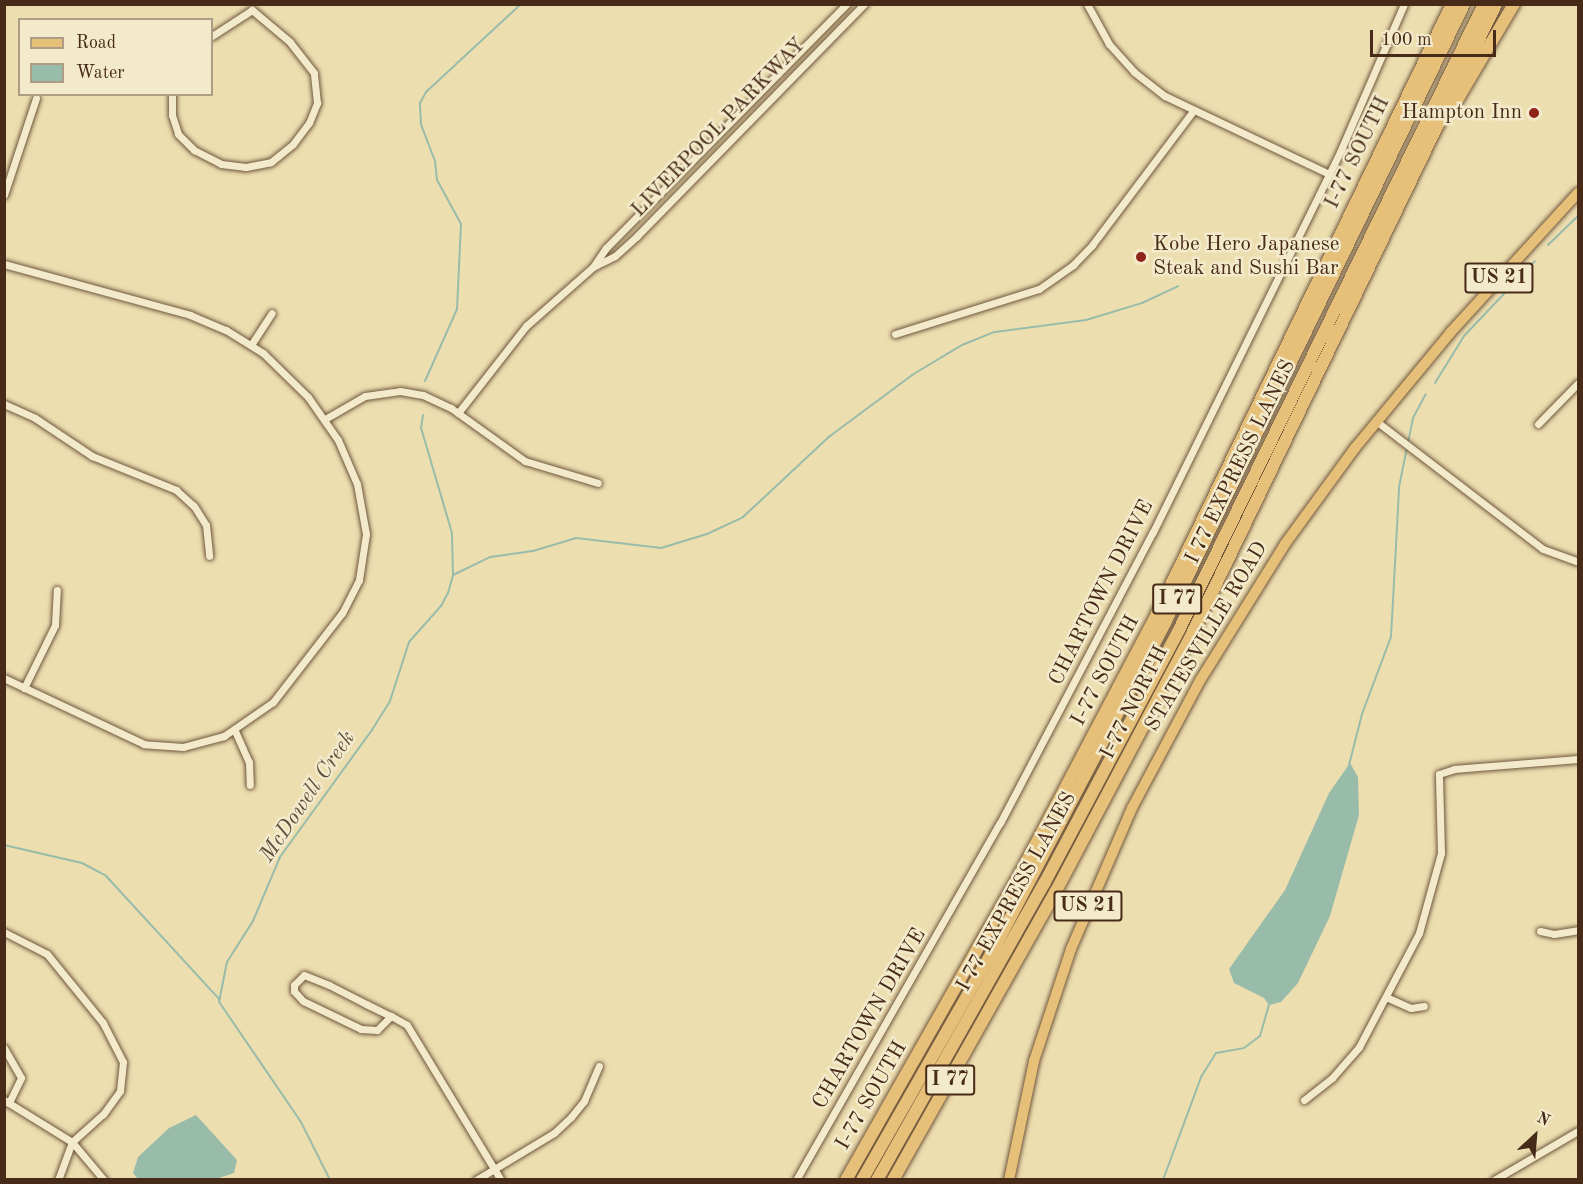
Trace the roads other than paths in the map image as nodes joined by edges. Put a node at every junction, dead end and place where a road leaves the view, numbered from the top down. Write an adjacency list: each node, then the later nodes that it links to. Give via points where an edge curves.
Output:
1 (846, 4): 20 (street, LIVERPOOL PARKWAY, via 606,248)
2 (864, 4): 20 (street, LIVERPOOL PARKWAY, via 637,236 615,256)
3 (1087, 4): 14 (street, via 1109,44 1134,72)
4 (1404, 4): 16 (street, CHARTOWN DRIVE)
5 (1464, 4): 60 (highway, I 77 EXPRESS LANES / I 77, via 1166,621 996,945)
6 (1484, 4): 47 (highway, I 77 EXPRESS LANES / I 77, via 1215,560 1086,807)
7 (1496, 4): 15 (highway, I-77 NORTH / I 77)
8 (1514, 4): 15 (highway)
9 (1451, 6): 59 (highway, I-77 SOUTH / I 77, via 1151,627 1021,872)
10 (254, 7): 11 (street); 12 (street, via 302,53 314,73 314,114 293,144 271,162 221,164 194,150 178,134 172,116)
11 (213, 35)
12 (172, 96)
13 (36, 98): 18 (street)
14 (1193, 111): 16 (street); 22 (street, via 1073,265 1039,289)
15 (1416, 166): 42 (highway, I-77 NORTH / I 77, via 1222,576)
16 (1329, 174): 58 (street, CHARTOWN DRIVE, via 1064,702 930,949)
17 (1578, 193): 28 (main road, STATESVILLE ROAD / US 21, via 1550,220)
18 (4, 195)
19 (4, 264): 23 (street, via 190,315)
20 (593, 267): 26 (street, LIVERPOOL PARKWAY, via 520,333)
21 (272, 313): 23 (street)
22 (895, 334)
23 (251, 345): 27 (street, via 293,380)
24 (1578, 383): 29 (street)
25 (4, 404): 31 (street, via 35,418 92,456 176,490 194,506 206,525)
26 (458, 412): 27 (street, via 423,395 393,391 353,400); 30 (street, via 525,461)
27 (325, 419): 36 (street, via 347,457 363,511 366,534 362,570 347,605 312,654 264,711)
28 (1377, 421): 32 (street, via 1543,549); 63 (main road, STATESVILLE ROAD / US 21, via 1308,512 1240,615 1132,808 1082,921 1051,1005 1026,1089)
29 (1538, 424)
30 (598, 483)
31 (209, 556)
32 (1578, 562)
33 (57, 590): 35 (street, via 55,625)
34 (4, 678): 35 (street)
35 (24, 688): 36 (street, via 144,744 194,745)
36 (235, 731): 38 (street, via 249,762)
37 (1578, 759): 43 (street, via 1454,769 1439,774 1442,842 1435,883 1419,933)
38 (250, 785)
39 (1540, 930): 40 (street, via 1554,934)
40 (1578, 930)
41 (4, 932): 52 (street, via 47,954 103,1023 123,1062 120,1091 103,1114)
42 (1007, 980): 47 (highway); 62 (highway, I-77 NORTH / I 77)
43 (1386, 997): 44 (street, via 1411,1008); 49 (street, via 1350,1059)
44 (1424, 1006)
45 (391, 1016): 45 (street, via 304,975 294,985 303,1001 361,1029 377,1030); 53 (street, via 407,1025 418,1040)
46 (4, 1048): 50 (street, via 21,1078)
47 (945, 1062): 61 (highway, I 77 EXPRESS LANES / I 77)
48 (599, 1066): 53 (street, via 584,1101 571,1117 554,1132)
49 (1304, 1100)
50 (7, 1102): 52 (street)
51 (1578, 1131): 64 (street)
52 (72, 1142): 54 (street); 55 (street)
53 (493, 1169): 56 (street); 57 (street)
54 (58, 1179)
55 (104, 1179)
56 (476, 1179)
57 (501, 1179)
58 (796, 1179)
59 (846, 1179)
60 (862, 1179)
61 (877, 1179)
62 (893, 1179)
63 (1009, 1179)
64 (1494, 1179)

